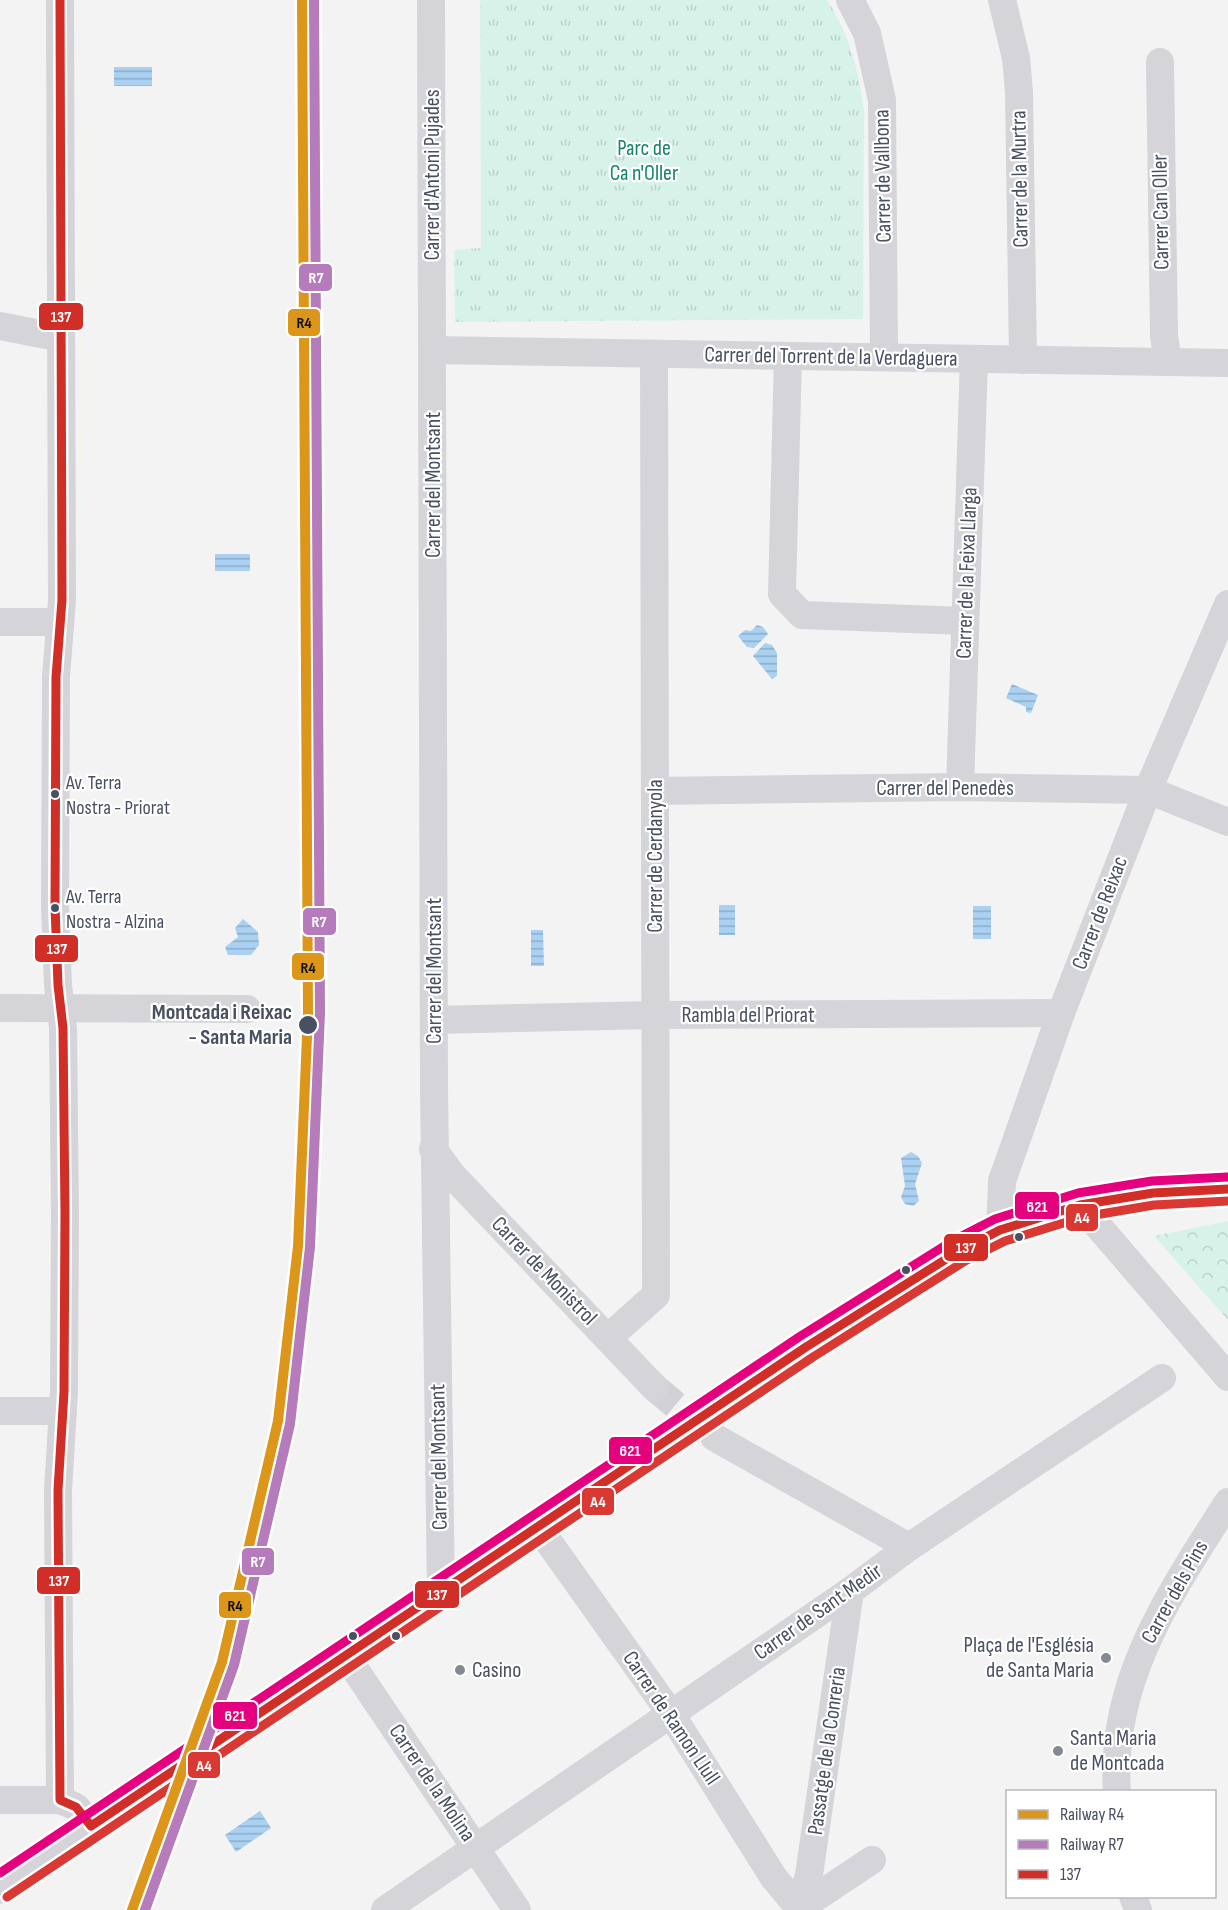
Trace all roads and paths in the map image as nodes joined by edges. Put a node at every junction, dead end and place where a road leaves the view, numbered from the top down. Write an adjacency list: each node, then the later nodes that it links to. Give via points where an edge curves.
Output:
1 (60, 0): 7 (street)
2 (431, 0): 8 (street, Carrer d'Antoni Pujades)
3 (850, 0): 11 (street, Carrer de Vallbona, via 867,33 882,100)
4 (1002, 0): 13 (street, Carrer de la Murtra, via 1016,58 1019,92)
5 (1160, 62): 14 (street, Carrer Can Oller, via 1164,336)
6 (0, 326): 7 (street)
7 (61, 339): 19 (street)
8 (433, 350): 9 (street, Carrer del Torrent de la Verdaguera); 29 (street, Carrer del Montsant)
9 (654, 354): 10 (street, Carrer del Torrent de la Verdaguera); 22 (street, Carrer de Cerdanyola)
10 (788, 356): 11 (street, Carrer del Torrent de la Verdaguera); 17 (street, via 782,594 802,615)
11 (884, 357): 12 (street, Carrer del Torrent de la Verdaguera)
12 (974, 359): 13 (street, Carrer del Torrent de la Verdaguera); 17 (street, Carrer de la Feixa Llarga)
13 (1023, 360): 14 (street, Carrer del Torrent de la Verdaguera)
14 (1168, 362): 15 (street, Carrer del Torrent de la Verdaguera)
15 (1228, 363)
16 (1228, 604): 21 (street, Carrer de Reixac)
17 (965, 621): 20 (street, Carrer de la Feixa Llarga)
18 (0, 622): 19 (street)
19 (60, 622): 25 (street, via 56,677 55,906)
20 (960, 787): 21 (street, Carrer del Penedès); 22 (street, Carrer del Penedès)
21 (1148, 790): 23 (street, Carrer del Penedès); 27 (street, Carrer de Reixac)
22 (655, 791): 28 (street, Carrer de Cerdanyola)
23 (1228, 822)
24 (0, 1008): 25 (street)
25 (61, 1008): 26 (street); 39 (street, via 65,1202)
26 (247, 1009)
27 (1061, 1014): 28 (street, Rambla del Priorat); 33 (street, Carrer de Reixac, via 1002,1181)
28 (655, 1015): 29 (street, Rambla del Priorat); 34 (street, Carrer de Cerdanyola, via 656,1295)
29 (435, 1020): 30 (street, via 416,1057 415,1101)
30 (435, 1155): 34 (street, Carrer de Monistrol); 45 (street, Carrer del Montsant)
31 (1228, 1189): 32 (main road, via 1153,1193)
32 (1080, 1204): 33 (main road); 35 (street)
33 (999, 1230): 42 (main road, via 806,1347)
34 (608, 1338): 37 (street, Carrer de Monistrol)
35 (1228, 1377)
36 (1162, 1378): 43 (street, Carrer de Sant Medir)
37 (654, 1387)
38 (0, 1411): 39 (street)
39 (63, 1411): 50 (street, via 58,1490)
40 (714, 1437): 43 (street)
41 (1228, 1502): 48 (street, Carrer dels Pins, via 1156,1618 1138,1662 1122,1713)
42 (538, 1527): 45 (main road); 47 (street, Carrer de Ramon Llull)
43 (909, 1547): 44 (street, Carrer de Sant Medir)
44 (850, 1591): 47 (street, Carrer de Sant Medir); 55 (street, Passatge de la Conreria, via 809,1875)
45 (441, 1593): 46 (main road)
46 (346, 1656): 51 (main road); 52 (street, Carrer de la Molina)
47 (671, 1714): 52 (street, Carrer de Sant Medir); 55 (street, Carrer de Ramon Llull, via 774,1878)
48 (1117, 1790)
49 (0, 1800): 50 (street)
50 (60, 1800): 51 (street, via 76,1807)
51 (91, 1826): 54 (main road)
52 (476, 1848): 56 (street, Carrer de Sant Medir); 57 (street, Carrer de la Molina)
53 (872, 1860): 55 (street)
54 (0, 1887)
55 (800, 1909)
56 (385, 1910)
57 (517, 1910)

